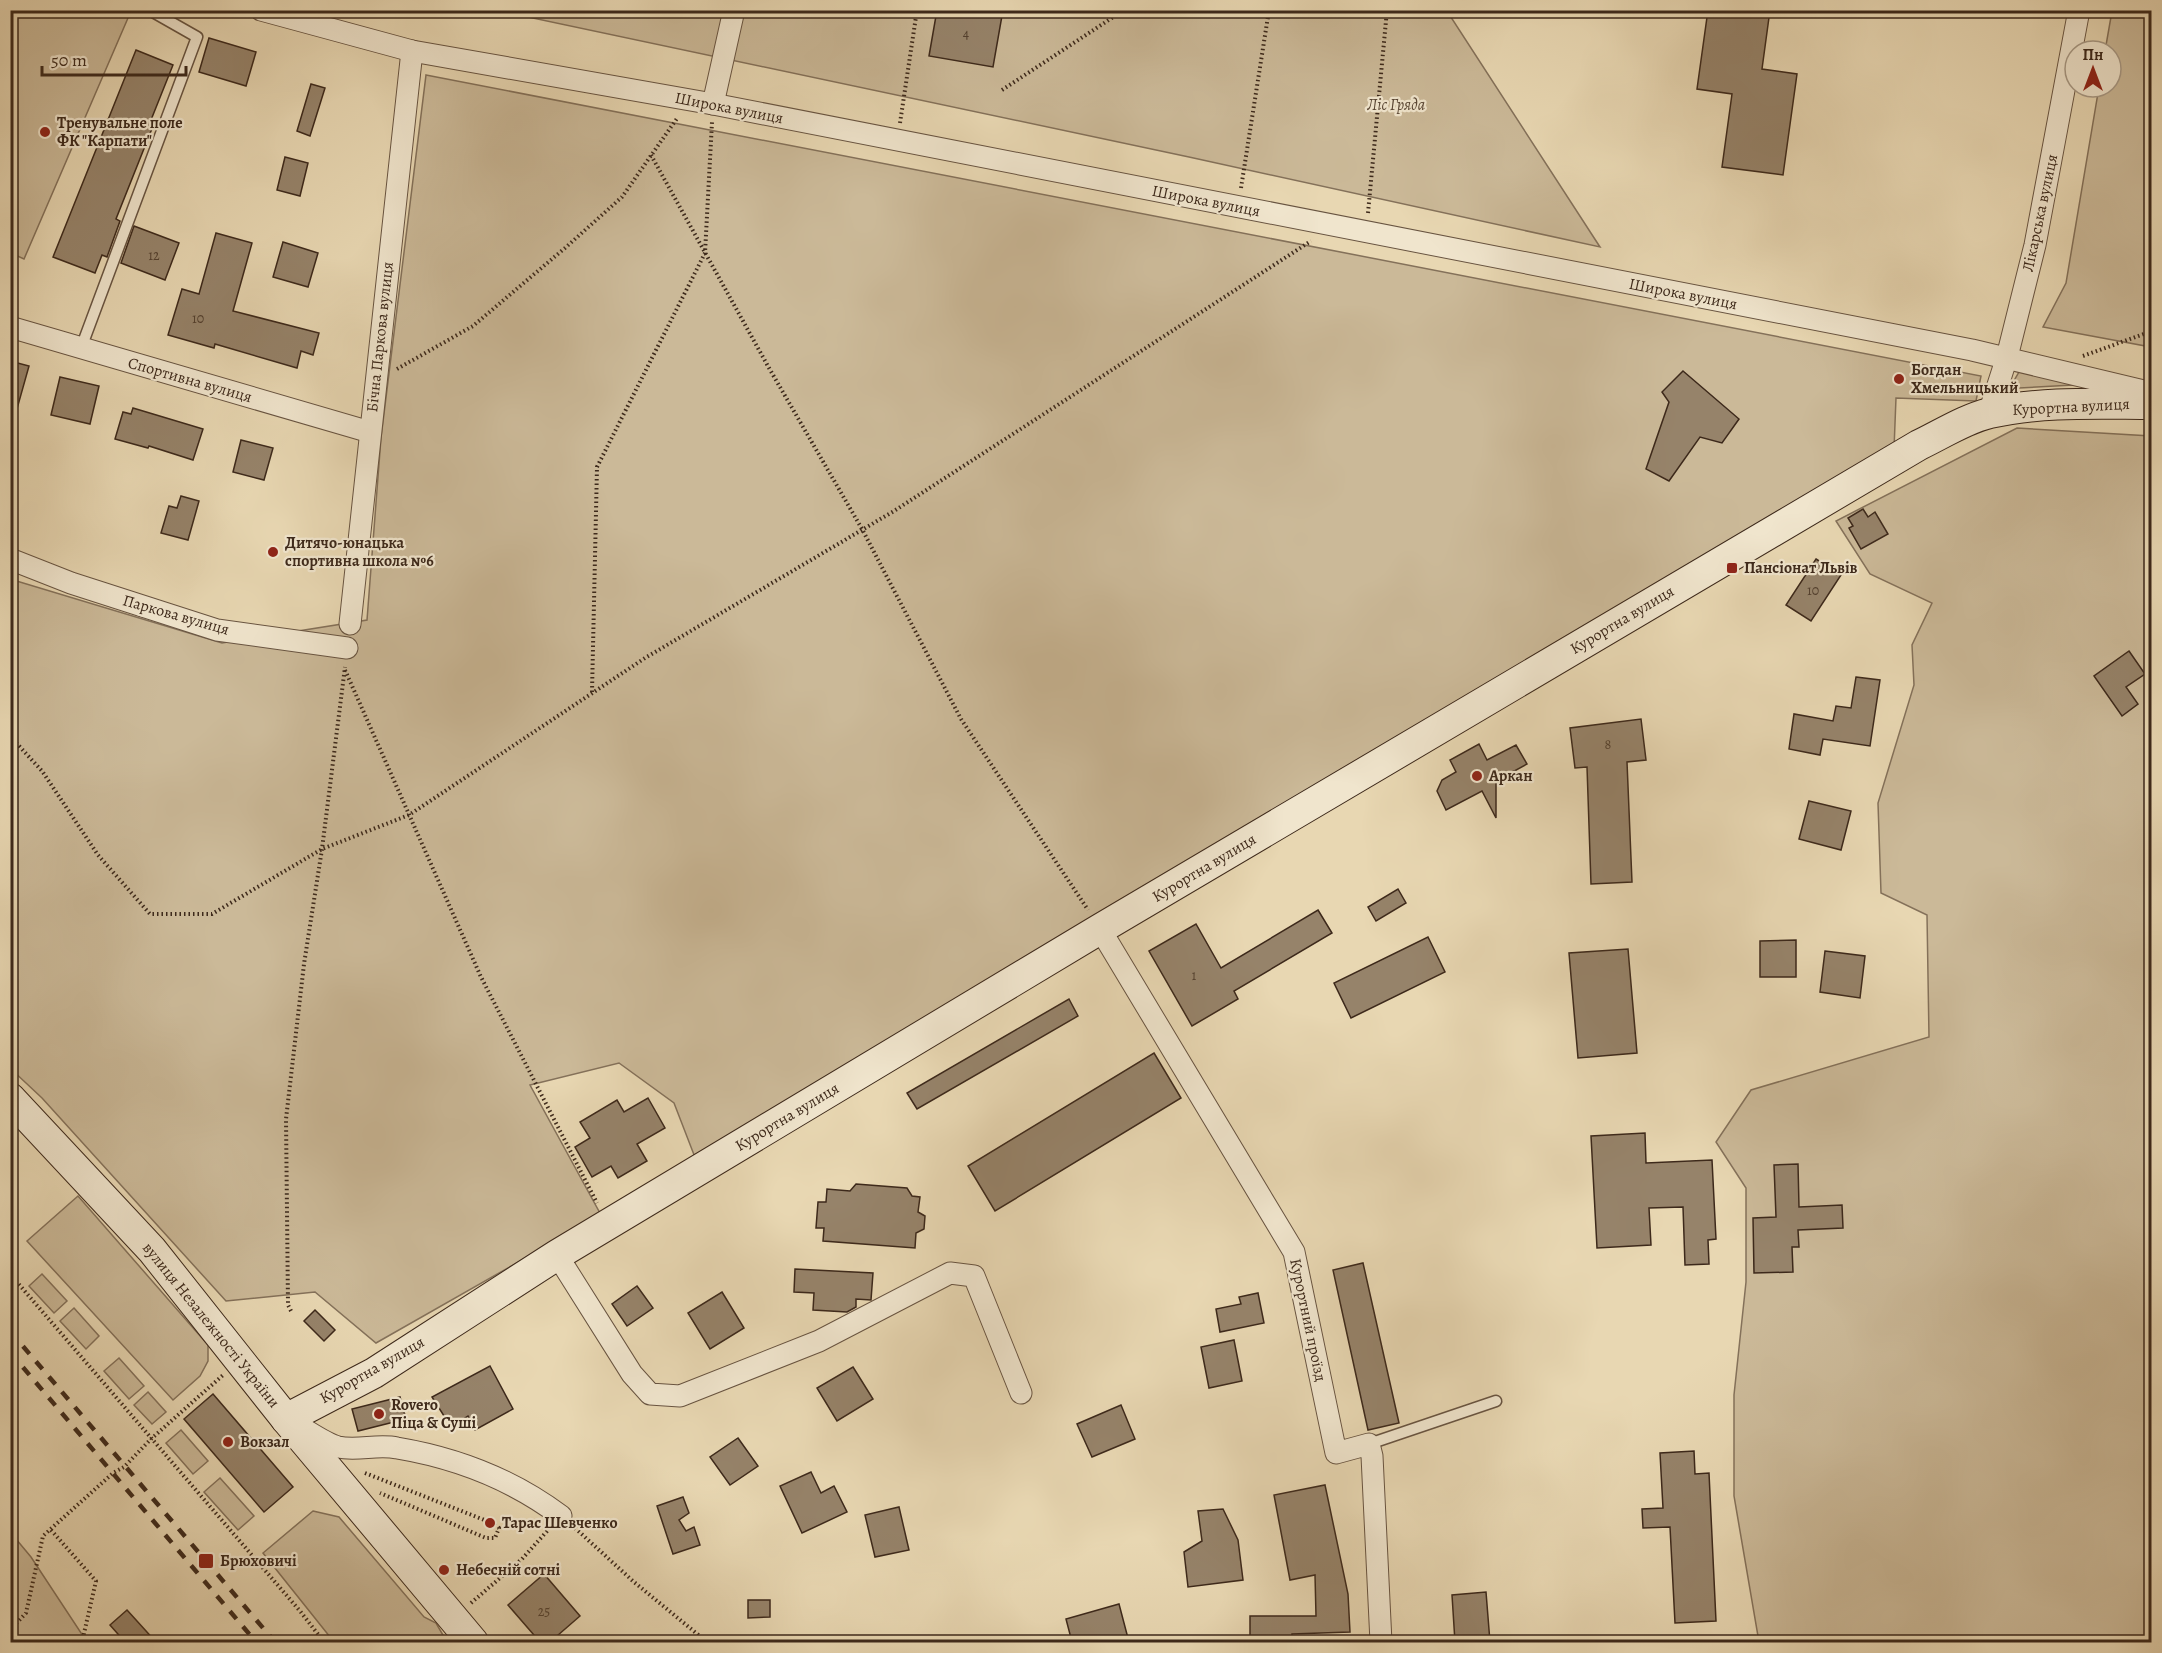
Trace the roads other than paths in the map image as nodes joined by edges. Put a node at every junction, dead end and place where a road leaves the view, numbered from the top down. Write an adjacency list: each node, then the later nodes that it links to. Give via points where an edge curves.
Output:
1 (261, 10): 5 (street, Широка вулиця)
2 (734, 10): 6 (street)
3 (2079, 10): 9 (street, Лікарська вулиця, via 2035,245)
4 (153, 12): 8 (lane, via 197,37)
5 (412, 51): 6 (street, Широка вулиця); 13 (street, Бічна Паркова вулиця)
6 (713, 104): 9 (street, Широка вулиця)
7 (10, 327): 8 (street, Спортивна вулиця)
8 (81, 348): 13 (street, Спортивна вулиця)
9 (2007, 357): 10 (street, Широка вулиця); 12 (street, Лікарська вулиця)
10 (2151, 393)
11 (2151, 404): 12 (main road, Курортна вулиця, via 2042,406)
12 (1989, 414): 17 (main road, Курортна вулиця, via 1919,445)
13 (370, 432): 15 (street, Бічна Паркова вулиця)
14 (10, 559): 16 (street, Паркова вулиця, via 217,630)
15 (350, 624)
16 (347, 648)
17 (1100, 929): 19 (main road, Курортна вулиця); 23 (street, Курортний проїзд, via 1294,1252 1336,1453)
18 (10, 1098): 22 (main road, вулиця Незалежності України, via 152,1250)
19 (557, 1256): 20 (street, via 632,1374 650,1394 680,1396 819,1341 950,1274 974,1276); 22 (main road, Курортна вулиця, via 374,1373)
20 (1021, 1393)
21 (1496, 1401): 23 (lane, Курортний проїзд)
22 (286, 1419): 24 (street, via 337,1447 395,1447 450,1459 535,1496); 25 (main road, вулиця Незалежності України)
23 (1368, 1444): 26 (street, via 1372,1456)
24 (561, 1516)
25 (473, 1642)
26 (1381, 1642)

